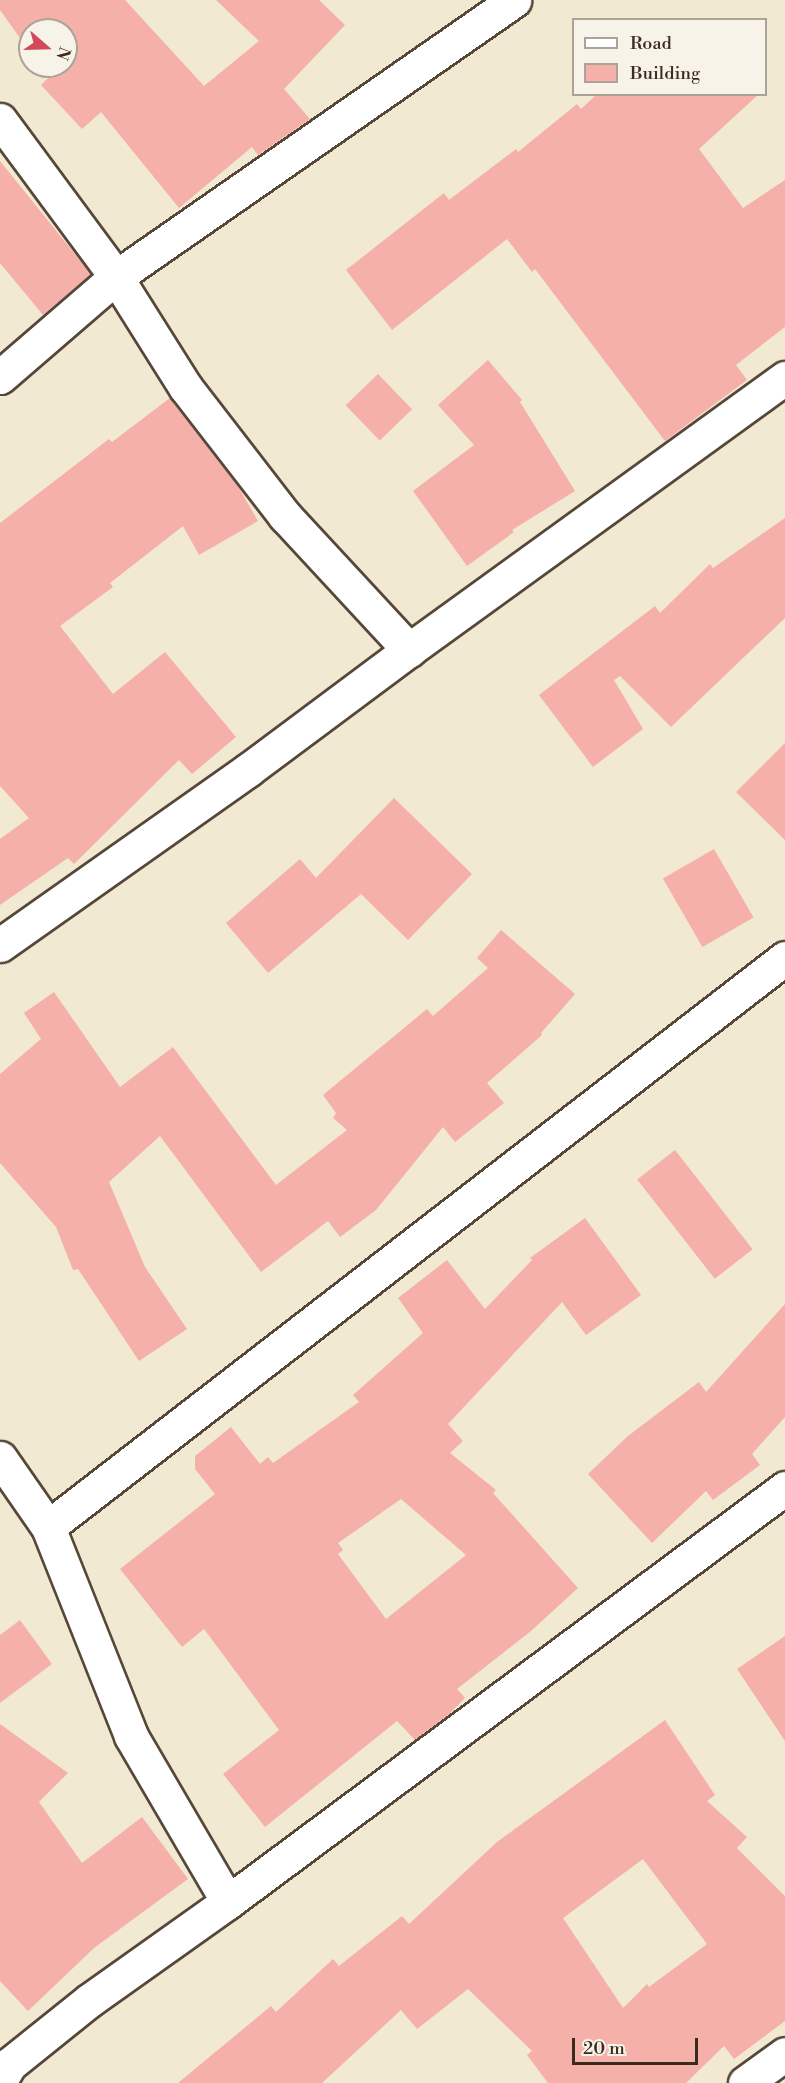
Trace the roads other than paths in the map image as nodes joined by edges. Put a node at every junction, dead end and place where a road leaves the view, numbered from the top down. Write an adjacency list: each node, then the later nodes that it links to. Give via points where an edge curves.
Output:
1 (514, 0): 3 (street)
2 (0, 120): 3 (street)
3 (116, 277): 4 (street); 6 (street, via 186,388 285,516)
4 (0, 376)
5 (785, 378): 6 (street)
6 (409, 650): 7 (street, via 248,770)
7 (0, 945)
8 (785, 958): 11 (street)
9 (0, 1458): 11 (street)
10 (785, 1488): 12 (street)
11 (48, 1527): 12 (street, via 131,1736)
12 (228, 1902): 14 (street, via 90,2000 10,2064)
13 (785, 2054): 15 (street)
14 (0, 2080)
15 (745, 2083)

